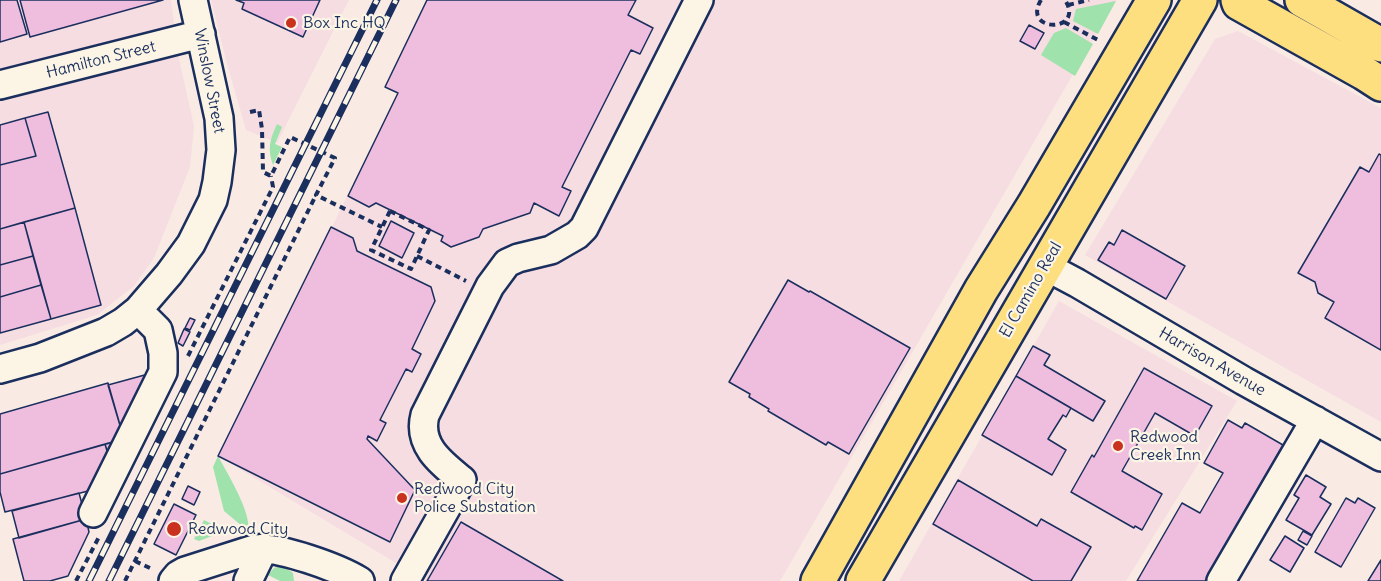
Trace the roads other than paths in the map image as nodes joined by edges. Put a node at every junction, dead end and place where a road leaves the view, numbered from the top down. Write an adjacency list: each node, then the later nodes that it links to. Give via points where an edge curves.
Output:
1 (194, 0): 7 (street, Winslow Street)
2 (699, 0): 23 (street, via 584,228 551,250 507,263 490,286 454,354 423,424 432,452 462,480)
3 (1154, 0): 24 (main road, via 981,290)
4 (1200, 0): 11 (main road, El Camino Real)
5 (1238, 0): 9 (main road)
6 (1302, 0): 8 (main road)
7 (201, 34): 10 (street, Hamilton Street); 12 (street, Winslow Street, via 219,118 221,150 213,200 191,244)
8 (1381, 45)
9 (1381, 84)
10 (0, 85)
11 (1045, 266): 14 (street, Harrison Avenue); 25 (main road, El Camino Real)
12 (138, 310): 13 (street, Winslow Street, via 106,332); 16 (street, via 158,330 164,372)
13 (0, 369)
14 (1315, 420): 15 (street, Harrison Avenue); 26 (street)
15 (1381, 457)
16 (93, 513)
17 (264, 548): 18 (street, via 254,549); 19 (street); 21 (street)
18 (212, 571): 20 (street, via 185,571)
19 (317, 572): 22 (street)
20 (168, 578)
21 (248, 581)
22 (360, 581)
23 (405, 581)
24 (818, 581)
25 (863, 581)
26 (1221, 581)

